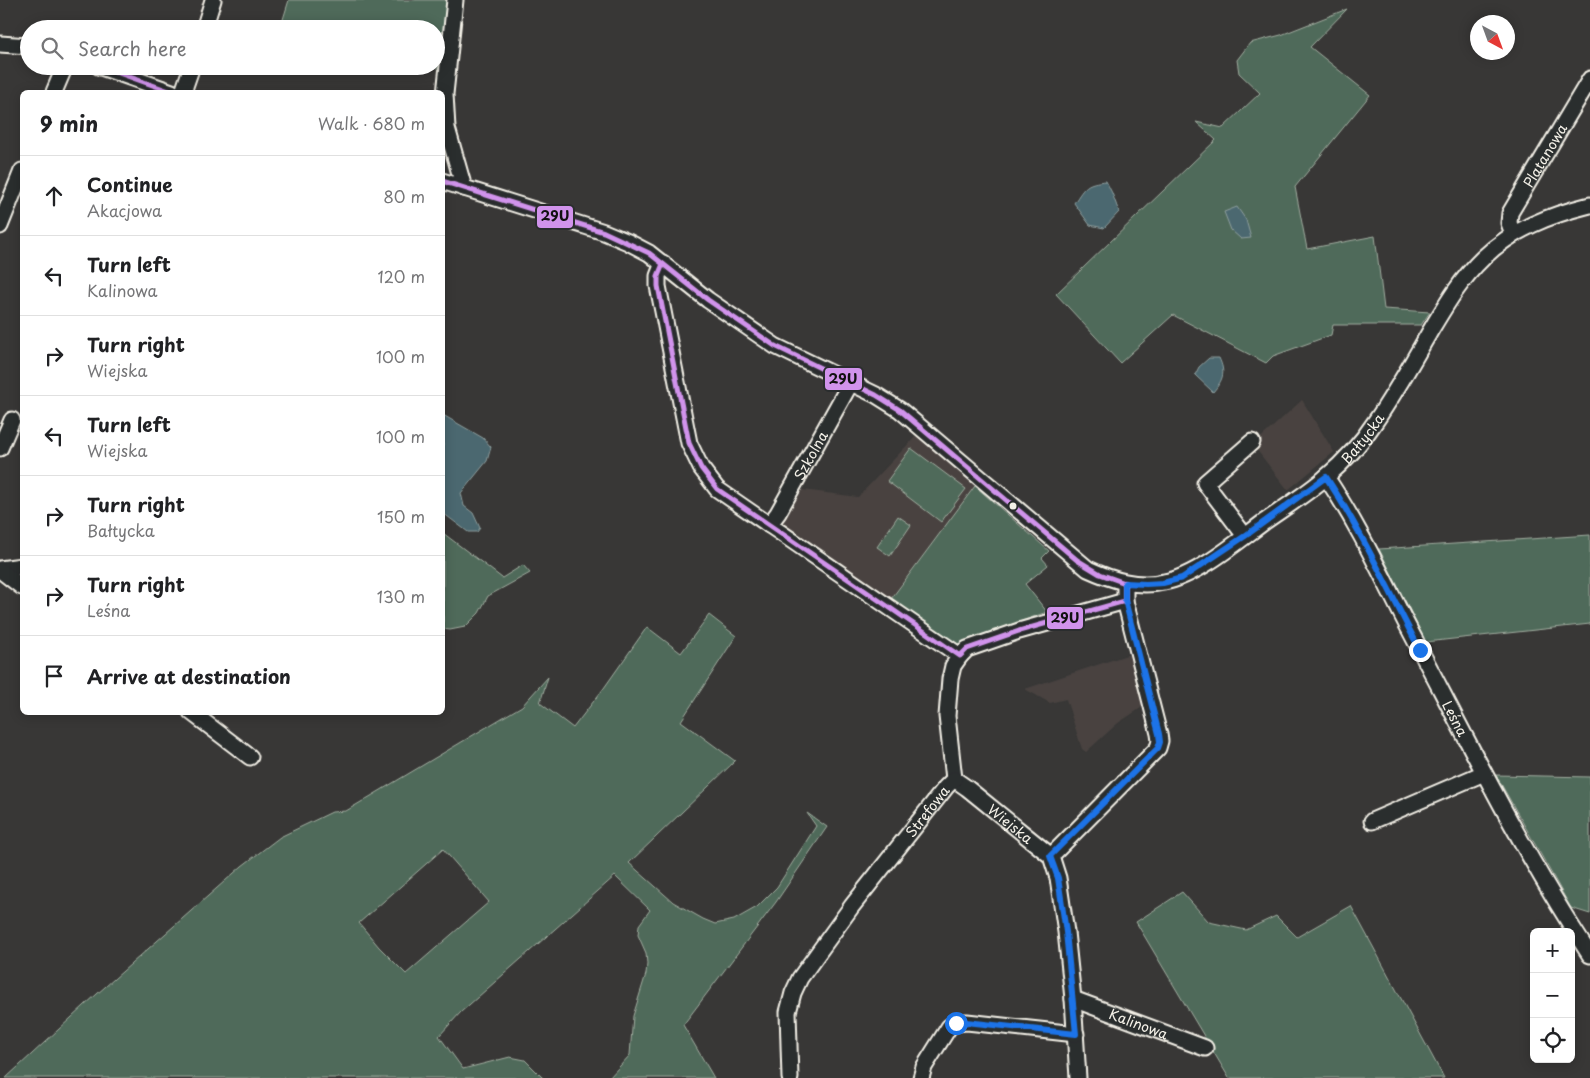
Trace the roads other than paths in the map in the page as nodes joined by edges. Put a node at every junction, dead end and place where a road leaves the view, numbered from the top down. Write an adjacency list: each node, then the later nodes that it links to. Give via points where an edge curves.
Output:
1 (213, 0): 3 (street)
2 (455, 0): 15 (street, via 445,94 447,128)
3 (207, 20)
4 (0, 44): 5 (street)
5 (20, 45)
6 (61, 75): 10 (street)
7 (124, 75): 11 (street)
8 (189, 75): 12 (street)
9 (1590, 79): 18 (street, Platanowa, via 1510,212)
10 (55, 90)
11 (166, 90)
12 (184, 90)
13 (20, 176): 17 (street)
14 (445, 182): 15 (street, Bałtycka)
15 (464, 188): 19 (street, Bałtycka, via 604,232)
16 (1590, 205): 18 (street, Bałtycka, via 1550,217)
17 (0, 226)
18 (1513, 234): 24 (street, Bałtycka, via 1484,257 1458,287 1375,422)
19 (663, 263): 20 (street, Bałtycka, via 708,300 775,346); 25 (street, via 658,286 689,443 717,489)
20 (850, 384): 25 (street, Szkolna, via 778,513); 29 (street, Bałtycka, via 900,410 1082,564)
21 (12, 420): 23 (street)
22 (1252, 442): 26 (street, via 1205,484)
23 (0, 448)
24 (1326, 477): 26 (street, Bałtycka); 35 (street, Leśna, via 1367,548)
25 (768, 525): 32 (street)
26 (1245, 536): 29 (street, Bałtycka, via 1182,578 1163,583)
27 (20, 566): 28 (street)
28 (0, 570): 30 (street)
29 (1125, 583): 31 (street)
30 (20, 585)
31 (1125, 600): 32 (street, via 1020,631 967,649); 38 (street, via 1160,742 1158,748)
32 (960, 656): 36 (street, Strefowa, via 950,679 947,716)
33 (195, 715): 34 (street)
34 (250, 757)
35 (1484, 773): 37 (street); 39 (street, Leśna, via 1522,844)
36 (954, 779): 38 (street, Wiejska); 43 (street, Strefowa, via 864,891 800,978 788,1012)
37 (1372, 820)
38 (1050, 856): 40 (street, via 1058,878)
39 (1590, 955)
40 (1074, 999): 41 (street); 42 (street, Kalinowa)
41 (1076, 1034): 44 (street, via 956,1023 949,1027 924,1067); 45 (street)
42 (1204, 1048)
43 (790, 1078)
44 (922, 1078)
45 (1078, 1078)

